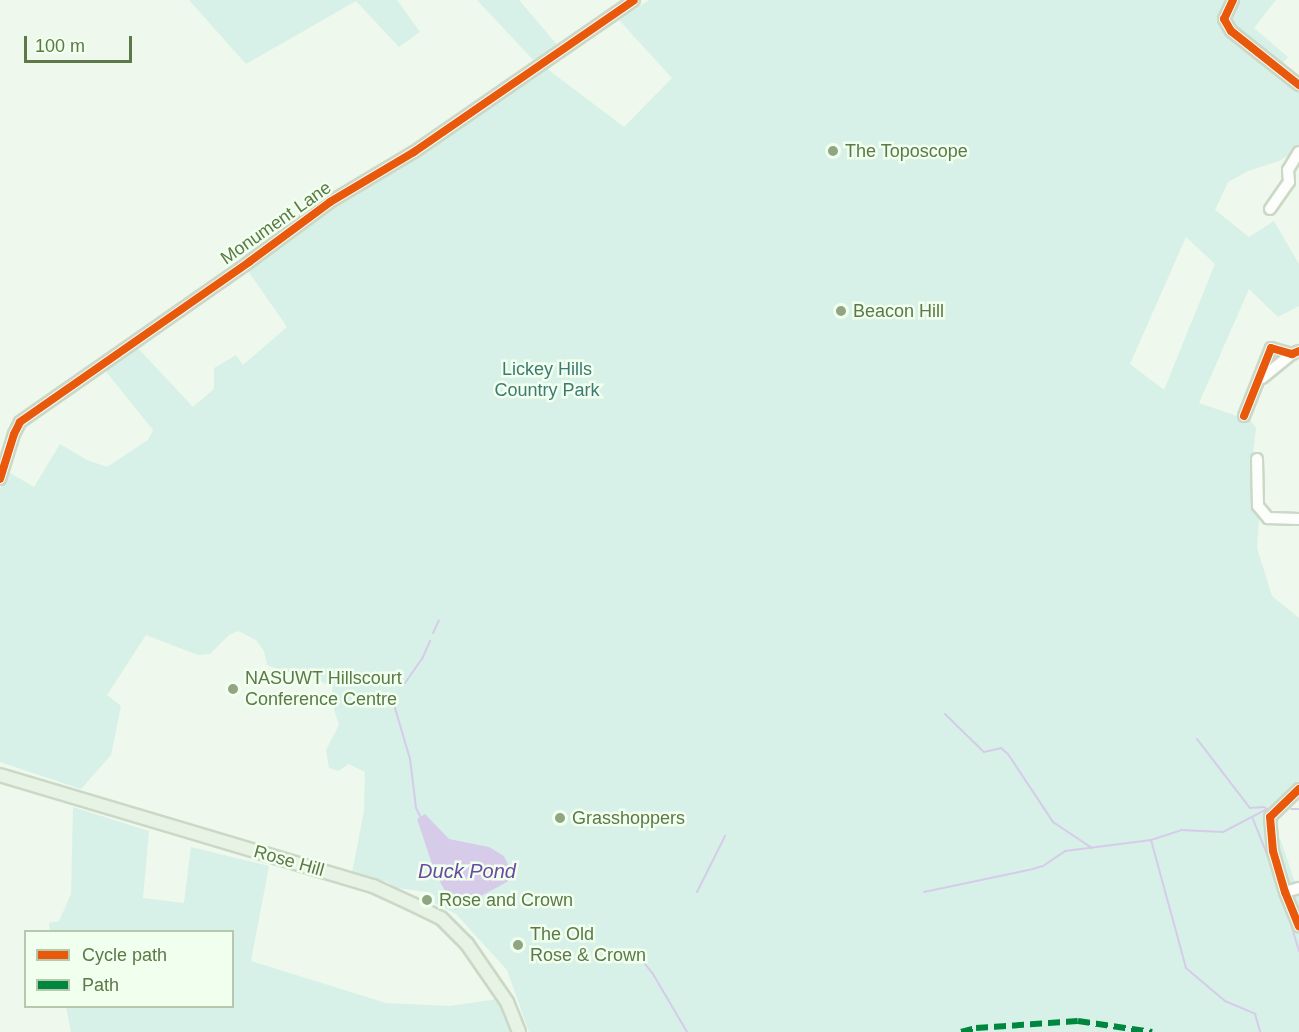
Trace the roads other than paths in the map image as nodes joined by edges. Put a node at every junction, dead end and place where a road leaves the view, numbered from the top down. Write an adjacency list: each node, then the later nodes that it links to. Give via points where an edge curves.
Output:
1 (634, 0): 10 (street, Monument Lane, via 414,152 330,202 20,422)
2 (1233, 0): 3 (street, via 1224,20 1231,31)
3 (1299, 85)
4 (1299, 152): 5 (street, via 1288,170 1289,182)
5 (1270, 209)
6 (1296, 353): 7 (street); 7 (street, via 1271,348)
7 (1261, 378): 8 (street)
8 (1244, 416)
9 (1257, 459): 11 (street, via 1258,506 1268,518)
10 (0, 479)
11 (1299, 519)
12 (0, 775): 17 (main road, Rose Hill, via 373,886 441,918 480,961 507,1002)
13 (1299, 789): 15 (street, via 1270,817 1273,851)
14 (1299, 888): 15 (street)
15 (1285, 892): 16 (street)
16 (1299, 926)
17 (519, 1032)

